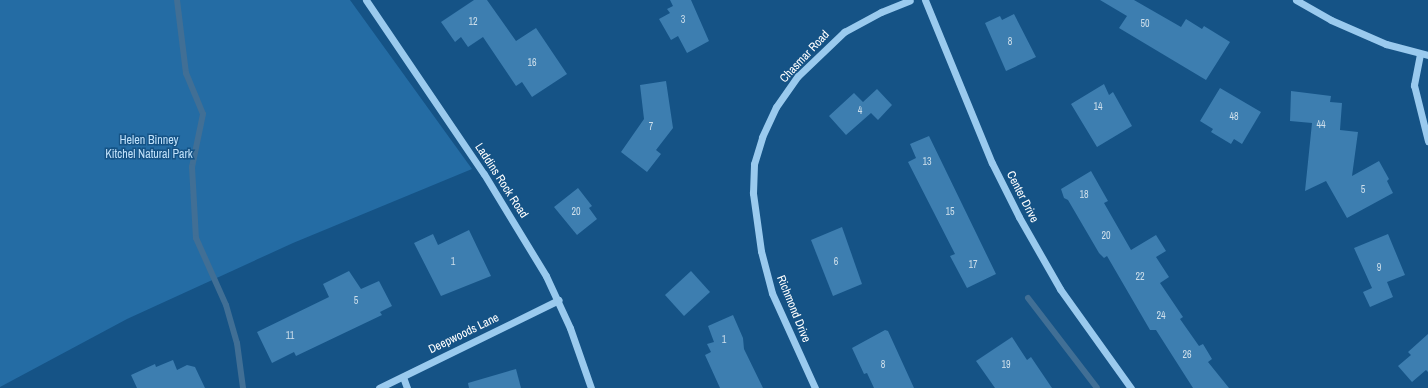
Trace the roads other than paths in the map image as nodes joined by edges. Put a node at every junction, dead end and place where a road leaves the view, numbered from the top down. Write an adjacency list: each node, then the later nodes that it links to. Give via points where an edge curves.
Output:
1 (366, 0): 8 (street, Laddins Rock Road, via 484,174)
2 (910, 0): 7 (street, Chasmar Road, via 844,32 798,76 776,107 762,137)
3 (924, 0): 14 (street, Center Drive, via 992,163 1019,217 1060,289)
4 (1296, 0): 5 (street, via 1331,20 1379,41)
5 (1424, 54): 6 (street, via 1414,86)
6 (1428, 141)
7 (754, 164): 13 (street, Richmond Drive, via 753,193 761,251 772,293)
8 (559, 300): 9 (street, Deepwoods Lane); 12 (street, Laddins Rock Road)
9 (403, 377): 10 (street, Deepwoods Lane); 11 (street)
10 (379, 388)
11 (407, 388)
12 (591, 388)
13 (815, 388)
14 (1131, 388)

